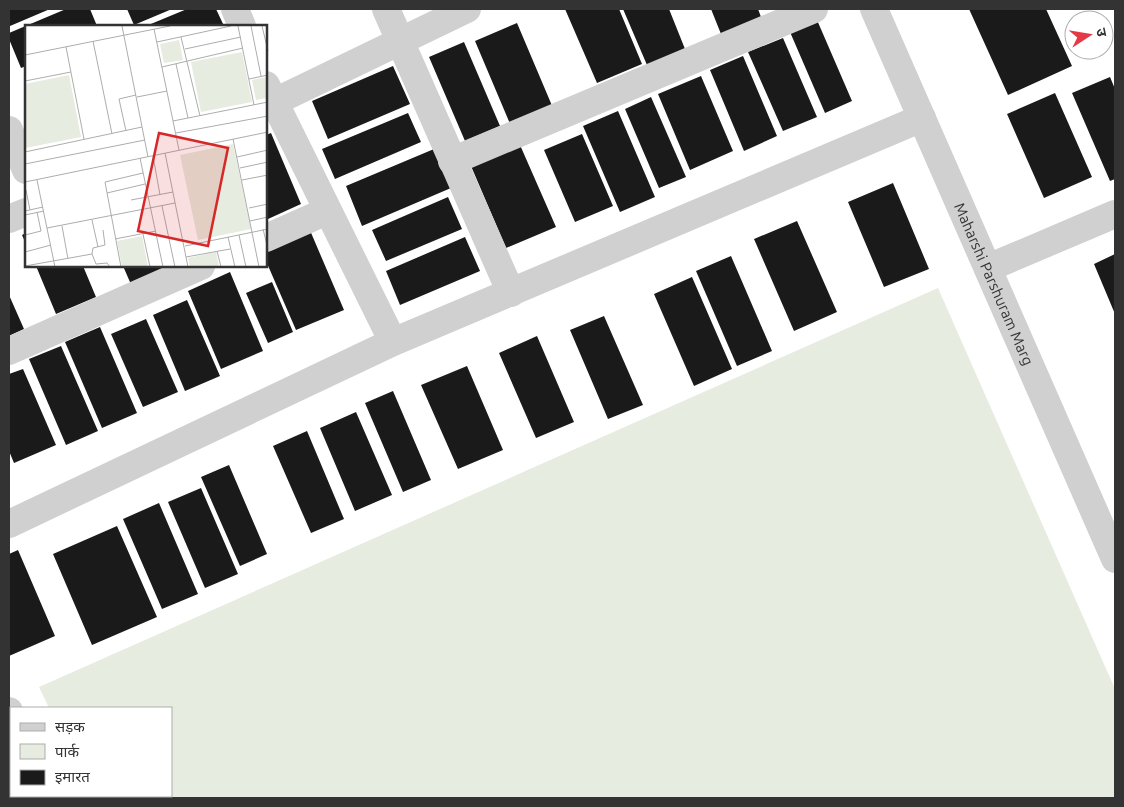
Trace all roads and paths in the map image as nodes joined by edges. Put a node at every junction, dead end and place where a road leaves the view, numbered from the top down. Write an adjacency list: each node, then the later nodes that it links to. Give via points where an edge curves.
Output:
1 (235, 9): 6 (street)
2 (386, 9): 7 (street)
3 (467, 9): 7 (street)
4 (814, 9): 11 (street)
5 (874, 9): 9 (street, Maharshi Parshuram Marg)
6 (242, 25)
7 (400, 42): 8 (street); 11 (street)
8 (269, 98): 13 (street)
9 (922, 118): 19 (street, Maharshi Parshuram Marg); 20 (street)
10 (9, 130): 12 (street)
11 (452, 161): 20 (street)
12 (25, 168)
13 (327, 211): 17 (street); 21 (street)
14 (25, 212): 16 (street)
15 (1115, 214): 19 (street)
16 (9, 219)
17 (268, 237)
18 (196, 268): 22 (street)
19 (988, 268): 24 (street, Maharshi Parshuram Marg)
20 (511, 293): 21 (street)
21 (393, 342): 23 (street)
22 (9, 351)
23 (9, 524)
24 (1115, 559)

